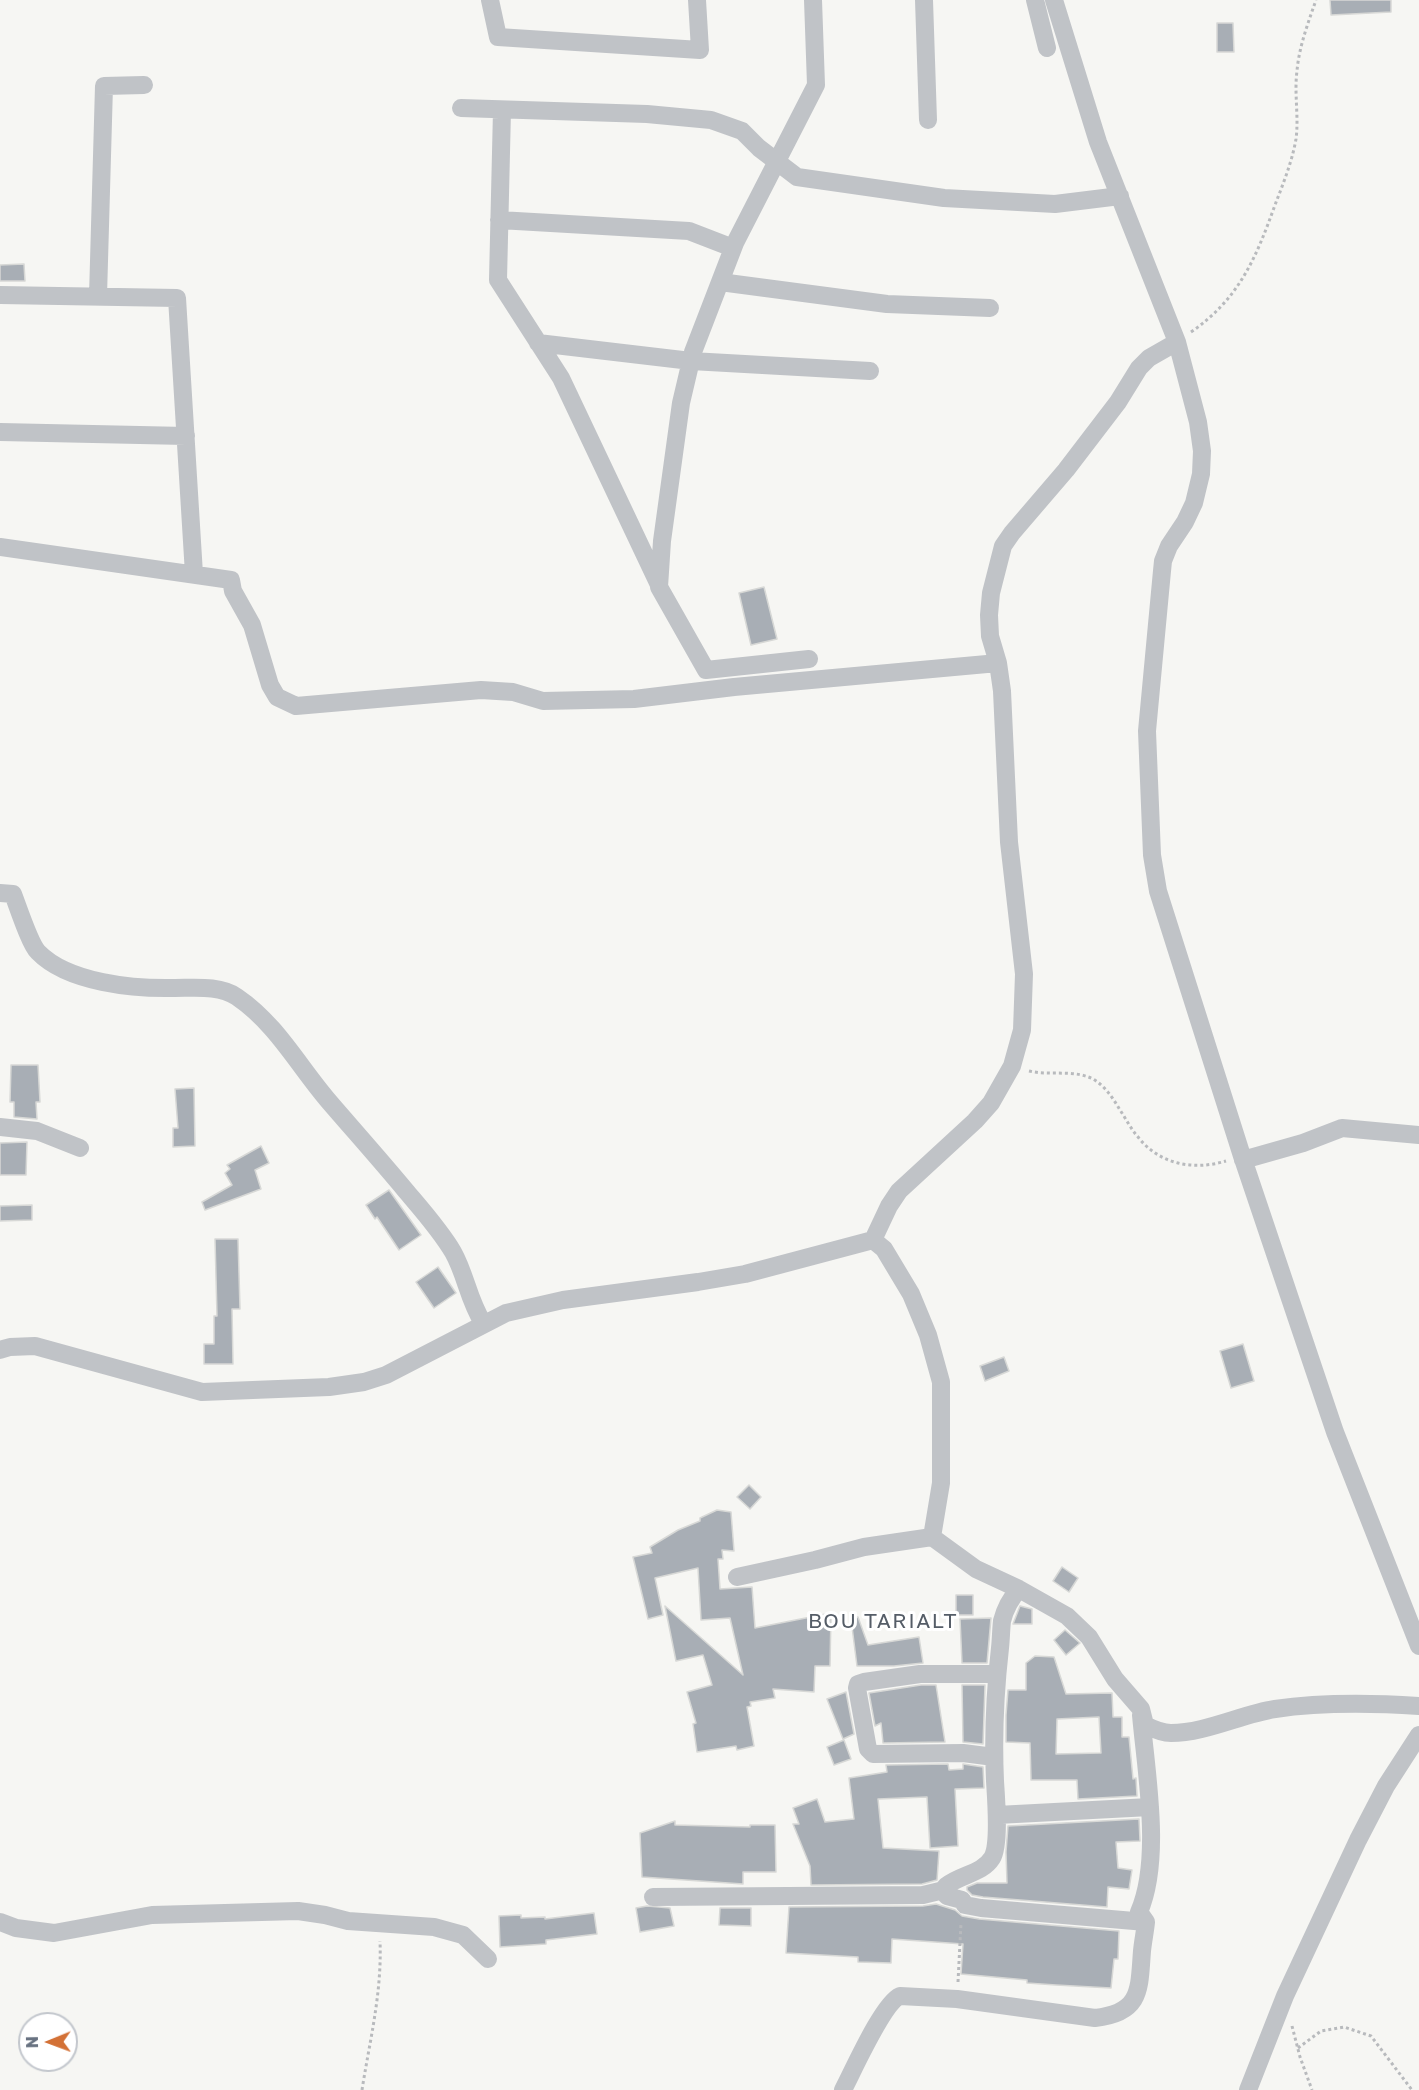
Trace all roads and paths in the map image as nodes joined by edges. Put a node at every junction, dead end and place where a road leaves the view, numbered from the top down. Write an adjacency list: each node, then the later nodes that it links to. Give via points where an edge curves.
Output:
1 (490, 0): 2 (street, via 498,37 700,50)
2 (697, 0)
3 (813, 0): 13 (street, via 816,85)
4 (924, 0): 12 (street)
5 (1035, 0): 8 (street)
6 (1054, 0): 14 (street, via 1098,142)
7 (1316, 0): 21 (path, via 1297,70 1296,138 1266,230 1247,273 1227,301)
8 (1047, 48)
9 (144, 85): 19 (street, via 104,86)
10 (461, 108): 11 (street)
11 (502, 110): 13 (street, via 711,120 742,131); 15 (street)
12 (928, 120)
13 (777, 162): 14 (street, via 797,177 944,198 1055,204); 16 (street)
14 (1120, 196): 21 (street)
15 (499, 220): 16 (street, via 689,231); 22 (street, via 498,280)
16 (733, 248): 17 (street)
17 (720, 282): 20 (street, via 887,304); 23 (street)
18 (0, 295): 19 (street)
19 (98, 296): 26 (street, via 177,298)
20 (990, 308)
21 (1177, 342): 31 (street, via 1149,357 1139,368 1118,402 1003,546 989,615); 37 (street, via 1202,451 1201,474 1194,503 1163,561 1147,731 1152,855 1158,891)
22 (538, 343): 23 (street); 29 (street, via 561,378)
23 (691, 361): 24 (street); 29 (street, via 679,414)
24 (870, 371)
25 (0, 432): 26 (street)
26 (186, 436): 28 (street)
27 (0, 548): 28 (street)
28 (194, 574): 31 (street, via 231,580 252,625 270,685 277,697 296,706 481,690 513,692 543,701 633,699)
29 (659, 587): 30 (street, via 705,670)
30 (809, 659)
31 (998, 663): 33 (street, via 1009,842 1024,974 1022,1030)
32 (0, 893): 39 (street, via 13,894 36,951 73,975 129,986 217,989 236,996 257,1012 427,1216 453,1253 473,1308)
33 (1012, 1066): 37 (path, via 1044,1075 1060,1072 1095,1080 1107,1090 1137,1136 1159,1157 1194,1166); 38 (street, via 975,1121 899,1191)
34 (0, 1127): 36 (street, via 37,1131)
35 (1419, 1135): 37 (street, via 1342,1128 1303,1143)
36 (80, 1148)
37 (1242, 1158): 44 (street, via 1335,1432)
38 (873, 1240): 39 (street, via 745,1274 563,1300 506,1312); 41 (street, via 884,1249 911,1293 941,1382 941,1483)
39 (483, 1323): 40 (street, via 386,1375 329,1387 202,1392 35,1346)
40 (0, 1350)
41 (932, 1537): 42 (street, via 864,1547); 43 (street, via 976,1569)
42 (737, 1576)
43 (1019, 1588): 45 (street, via 1002,1620); 47 (street, via 1081,1628 1114,1679)
44 (1419, 1646)
45 (997, 1674): 49 (street); 49 (street, via 920,1674 864,1682 857,1688 868,1749 873,1754 963,1753)
46 (1419, 1706): 47 (street, via 1335,1704 1274,1709 1171,1733 1145,1725)
47 (1141, 1709): 50 (street)
48 (1419, 1735): 58 (street, via 1362,1831)
49 (994, 1757): 51 (street)
50 (1149, 1807): 51 (street); 55 (street, via 1148,1883 1139,1912)
51 (997, 1815): 52 (street, via 993,1857 980,1869 946,1886)
52 (955, 1894): 53 (street); 55 (street, via 964,1905 981,1908); 59 (path)
53 (653, 1897)
54 (0, 1922): 56 (street, via 54,1933 152,1915 298,1911)
55 (1146, 1923): 59 (street, via 1136,1998 1124,2010 1107,2017)
56 (379, 1924): 57 (street, via 434,1927 463,1935); 61 (path, via 381,1972)
57 (488, 1959)
58 (1285, 1996): 60 (path); 63 (street)
59 (957, 1999): 62 (street, via 896,1997)
60 (1298, 2048): 64 (path); 65 (path, via 1321,2031 1344,2027 1371,2036)
61 (362, 2090)
62 (843, 2090)
63 (1248, 2090)
64 (1312, 2090)
65 (1412, 2090)

